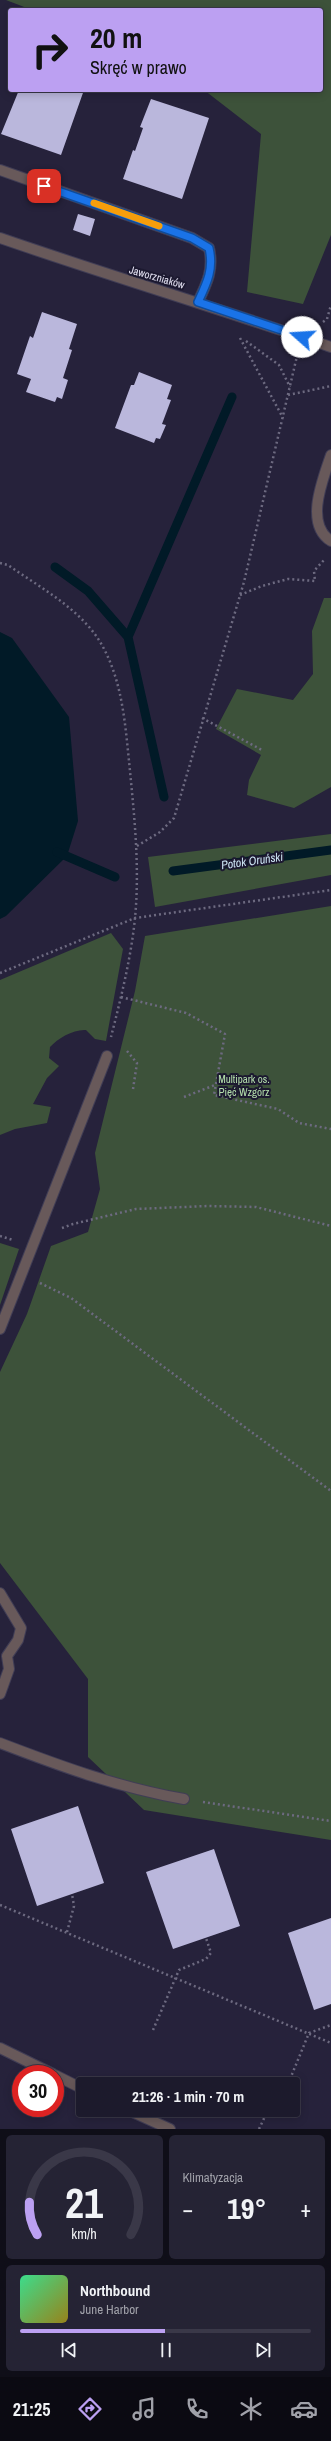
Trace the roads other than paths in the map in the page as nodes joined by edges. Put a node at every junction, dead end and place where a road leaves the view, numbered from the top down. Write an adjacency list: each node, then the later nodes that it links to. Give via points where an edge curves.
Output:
1 (0, 170): 3 (street, via 192,238 209,248 212,258 211,275)
2 (0, 238): 3 (street, Jaworzniaków)
3 (198, 302): 4 (street, Jaworzniaków)
4 (331, 346)
5 (331, 455): 6 (street, via 316,518 326,538)
6 (331, 541)
7 (107, 1056): 8 (street)
8 (0, 1329)
9 (0, 1593): 10 (street, via 20,1628 18,1640 7,1656 9,1669)
10 (0, 1694)
11 (0, 1743): 12 (street, via 85,1775 159,1795)
12 (184, 1799)
13 (0, 2048): 14 (street)
14 (35, 2065)
15 (64, 2079): 16 (street)
16 (76, 2085)
17 (143, 2117): 18 (street)
18 (170, 2129)

